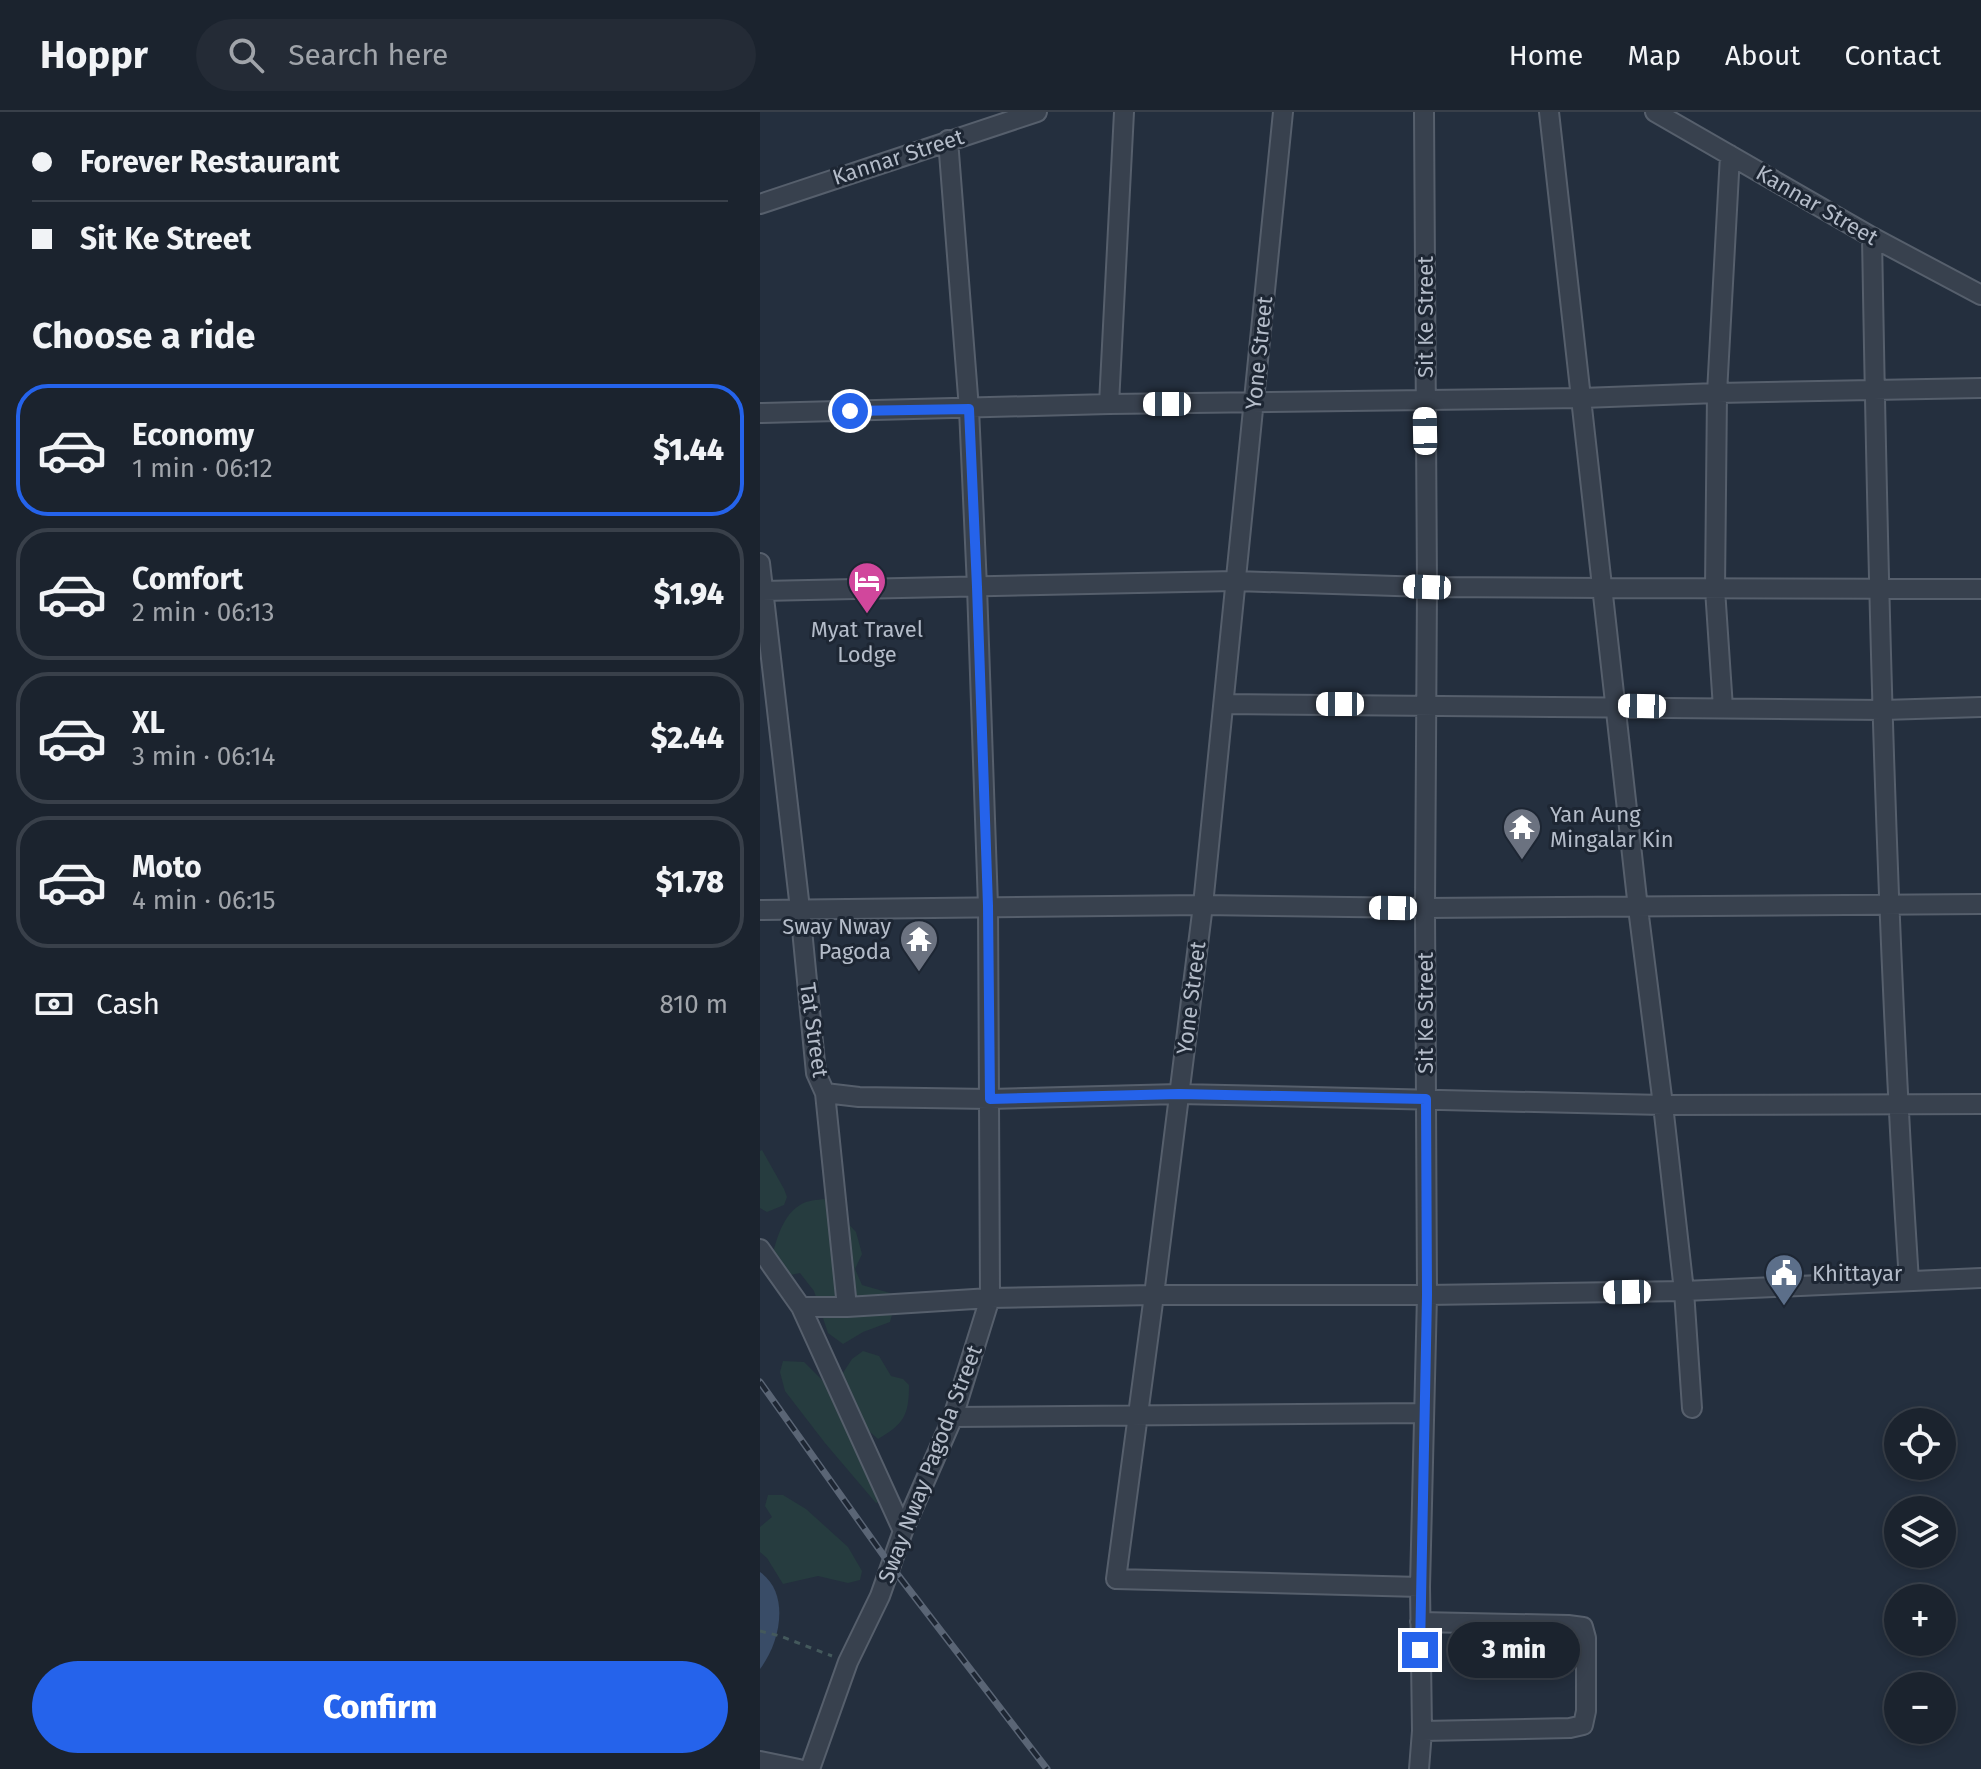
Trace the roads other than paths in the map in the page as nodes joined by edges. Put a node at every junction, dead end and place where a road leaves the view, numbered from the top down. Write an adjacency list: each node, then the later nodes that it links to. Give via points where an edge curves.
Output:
1 (1037, 112): 7 (street, Kannar Street)
2 (1124, 112): 18 (street)
3 (1283, 112): 17 (street, Yone Street)
4 (1424, 112): 16 (street, Sit Ke Street)
5 (1549, 112): 15 (street)
6 (1655, 112): 8 (street, Kannar Street)
7 (948, 140): 9 (street, Kannar Street); 19 (street, Sway Nway Pagoda Street)
8 (1730, 155): 10 (street, Kannar Street); 14 (street)
9 (760, 204)
10 (1872, 237): 11 (street, Kannar Street); 13 (street)
11 (1981, 295)
12 (1981, 388): 13 (street)
13 (1875, 389): 14 (street); 26 (street)
14 (1717, 393): 15 (street); 27 (street)
15 (1582, 398): 16 (street); 25 (street)
16 (1425, 400): 17 (street); 24 (street, Sit Ke Street)
17 (1254, 403): 18 (street); 22 (street, Yone Street)
18 (1109, 404): 19 (street)
19 (969, 409): 20 (street); 23 (street, Sway Nway Pagoda Street)
20 (760, 413)
21 (760, 563): 29 (street, Tat Street)
22 (1235, 581): 23 (street); 24 (street); 30 (street, Yone Street)
23 (977, 587): 29 (street); 38 (street, Sway Nway Pagoda Street)
24 (1427, 587): 25 (street); 31 (street, Sit Ke Street)
25 (1603, 588): 27 (street); 32 (street)
26 (1879, 588): 27 (street); 28 (street); 35 (street)
27 (1715, 589): 34 (street)
28 (1981, 589)
29 (761, 591): 42 (street, Tat Street)
30 (1224, 704): 31 (street); 37 (street, Yone Street)
31 (1427, 705): 32 (street); 40 (street, Sit Ke Street)
32 (1616, 706): 34 (street); 41 (street)
33 (1981, 707): 35 (street)
34 (1723, 708): 35 (street)
35 (1883, 710): 39 (street)
36 (1981, 904): 39 (street)
37 (1203, 905): 38 (street); 40 (street); 45 (street, Yone Street)
38 (988, 906): 42 (street); 46 (street, Sway Nway Pagoda Street)
39 (1889, 906): 41 (street); 50 (street)
40 (1425, 908): 41 (street); 47 (street, Sit Ke Street)
41 (1638, 908): 49 (street)
42 (800, 909): 43 (street); 44 (street, Tat Street, via 816,1073)
43 (760, 910)
44 (825, 1093): 46 (street); 59 (street, Tat Street)
45 (1179, 1094): 46 (street); 47 (street); 55 (street, Yone Street)
46 (990, 1099): 57 (street, Sway Nway Pagoda Street)
47 (1426, 1099): 49 (street); 56 (street, Sit Ke Street)
48 (1981, 1104): 50 (street)
49 (1663, 1105): 50 (street); 54 (street)
50 (1898, 1105): 53 (street)
51 (760, 1249): 58 (street)
52 (1981, 1278): 53 (street)
53 (1909, 1281): 54 (street)
54 (1684, 1291): 56 (street); 60 (street)
55 (1154, 1295): 56 (street); 57 (street); 62 (street, Yone Street)
56 (1427, 1295): 61 (street, Sit Ke Street)
57 (990, 1298): 59 (street); 63 (street, Sway Nway Pagoda Street)
58 (801, 1307): 59 (street); 64 (street)
59 (847, 1307)
60 (1692, 1408)
61 (1424, 1413): 62 (street); 65 (street, Sit Ke Street)
62 (1138, 1415): 63 (street); 65 (street, Yone Street, via 1116,1579)
63 (953, 1417): 64 (street, Sway Nway Pagoda Street)
64 (903, 1531): 70 (street, Sway Nway Pagoda Street)
65 (1420, 1587): 66 (street, Sit Ke Street)
66 (1420, 1622): 67 (street, Sit Ke Street); 67 (street, via 1568,1625 1583,1627 1586,1638 1583,1725)
67 (1422, 1731): 71 (street, Sit Ke Street)
68 (760, 1761): 69 (street)
69 (799, 1769)
70 (810, 1769)
71 (1419, 1769)

